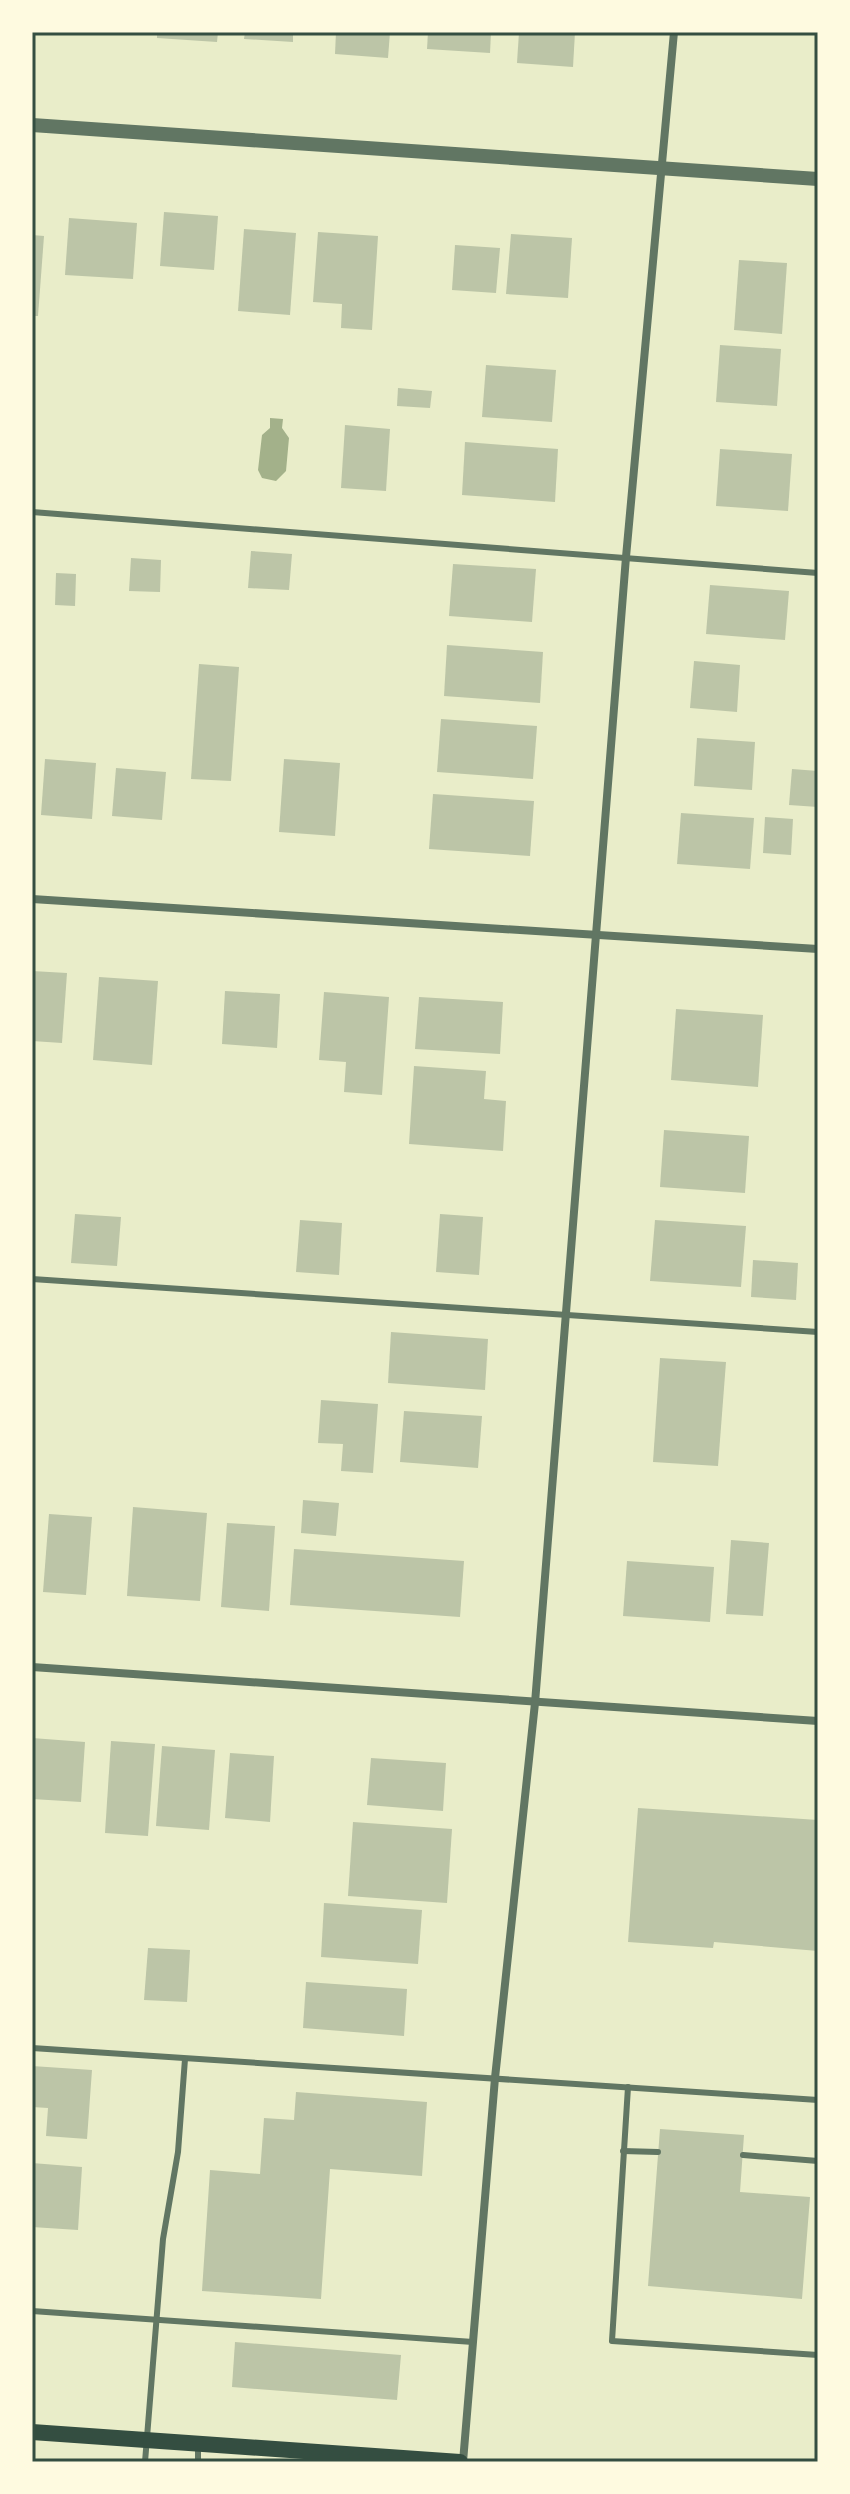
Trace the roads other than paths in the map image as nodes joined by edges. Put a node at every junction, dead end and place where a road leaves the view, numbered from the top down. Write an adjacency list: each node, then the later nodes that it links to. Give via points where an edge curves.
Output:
1 (674, 32): 3 (street)
2 (32, 125): 3 (street)
3 (662, 169): 4 (street); 6 (street)
4 (818, 179)
5 (32, 512): 6 (lane)
6 (626, 557): 7 (lane); 9 (street)
7 (818, 573)
8 (32, 899): 9 (street)
9 (597, 934): 10 (street); 12 (street)
10 (818, 949)
11 (32, 1279): 12 (lane)
12 (568, 1314): 13 (lane); 15 (street)
13 (818, 1332)
14 (32, 1667): 15 (street)
15 (535, 1703): 16 (street); 19 (street)
16 (818, 1721)
17 (32, 2048): 18 (lane)
18 (185, 2059): 19 (lane); 27 (lane)
19 (495, 2078): 20 (lane); 28 (street)
20 (628, 2087): 21 (lane); 22 (lane)
21 (818, 2100)
22 (623, 2151): 23 (lane); 29 (lane, via 612,2341)
23 (658, 2152)
24 (743, 2155): 25 (lane)
25 (818, 2161)
26 (32, 2311): 27 (lane)
27 (156, 2322): 28 (lane); 31 (lane)
28 (473, 2342): 35 (street)
29 (818, 2355)
30 (32, 2432): 31 (main road)
31 (147, 2442): 32 (main road); 34 (lane)
32 (198, 2453): 33 (main road)
33 (355, 2459): 35 (main road)
34 (145, 2462)
35 (462, 2462)

